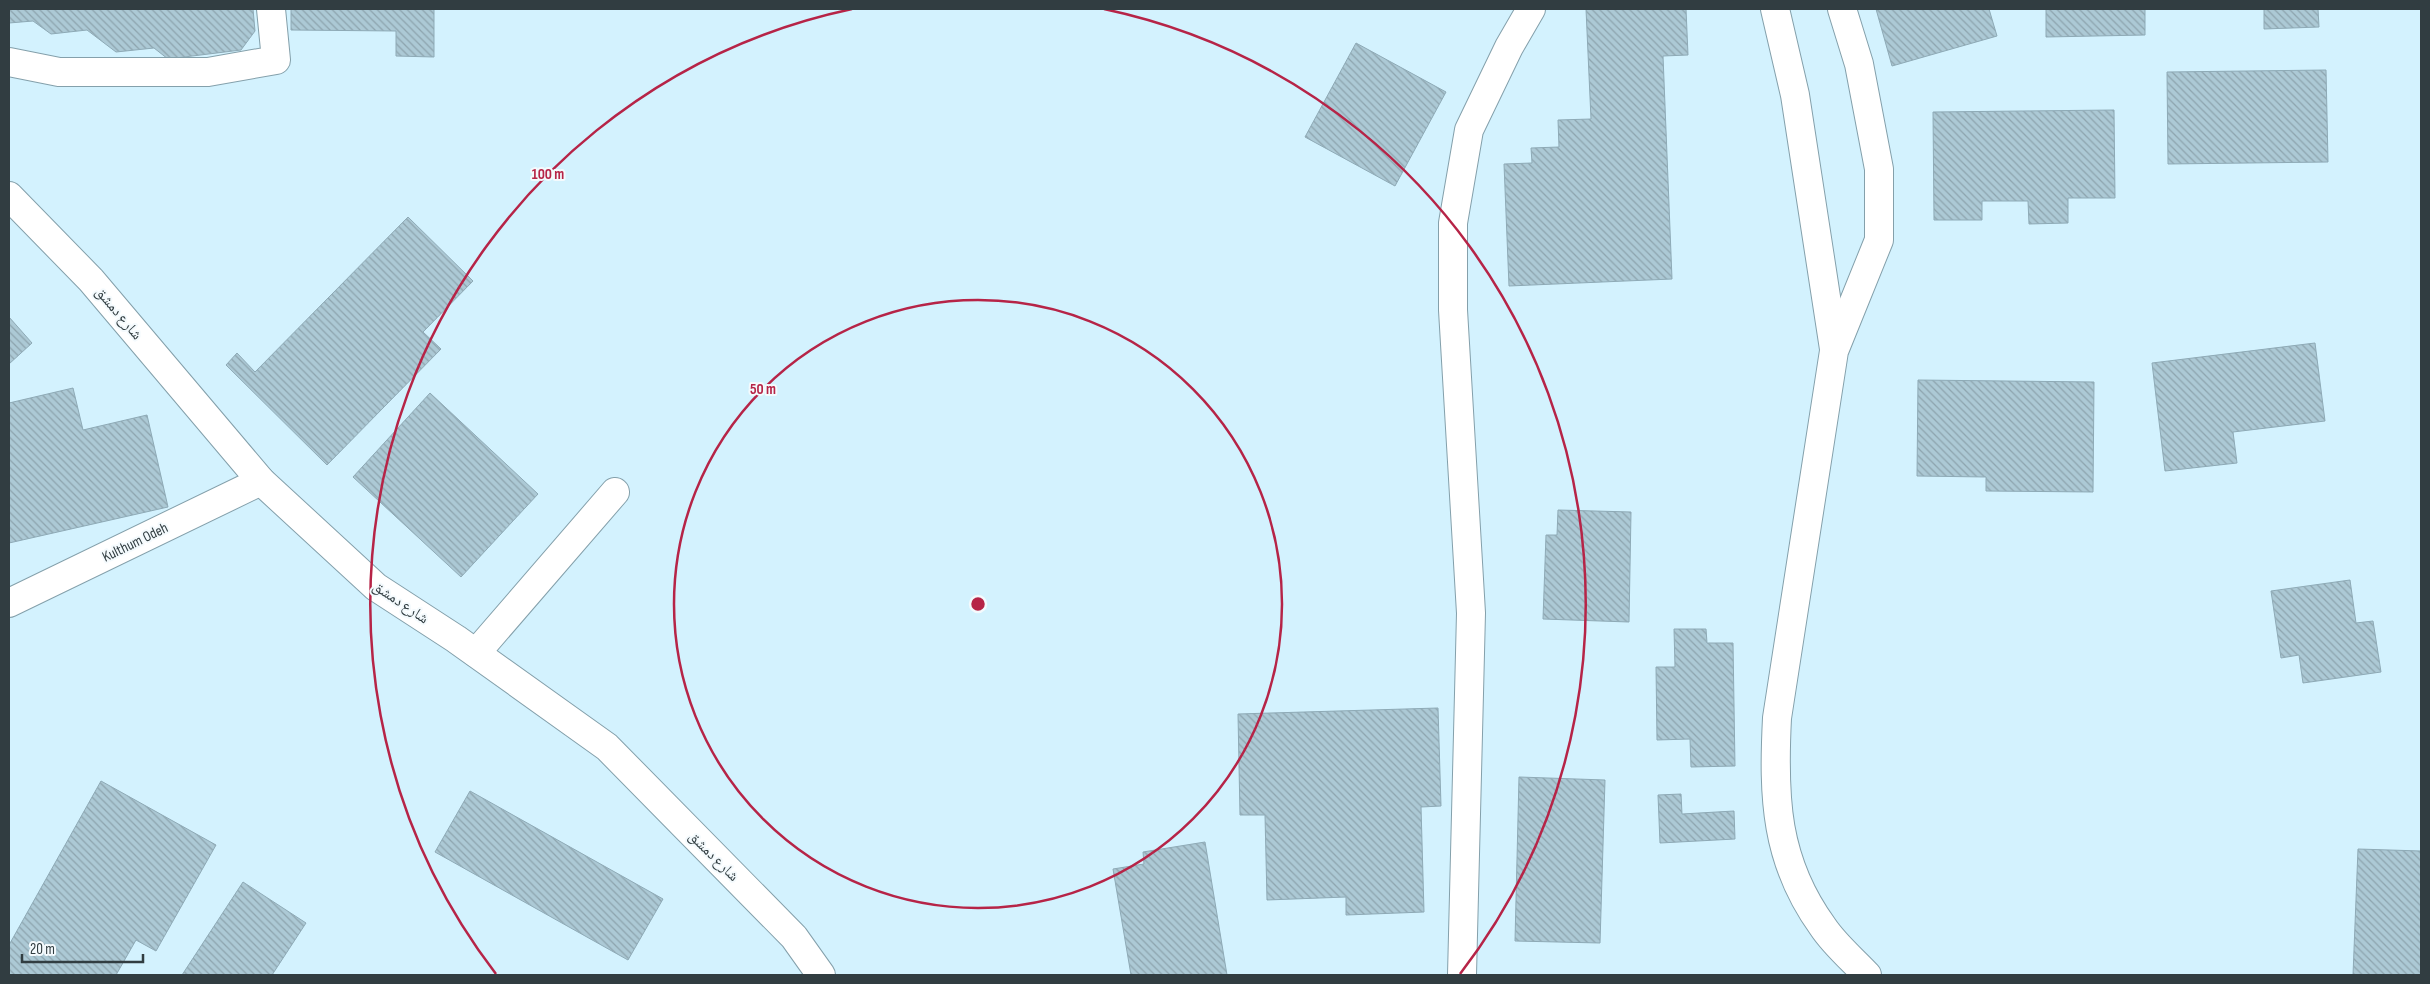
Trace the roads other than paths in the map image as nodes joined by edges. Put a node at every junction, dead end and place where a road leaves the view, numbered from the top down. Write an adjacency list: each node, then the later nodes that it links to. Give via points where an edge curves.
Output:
1 (271, 9): 5 (street, via 276,60 208,72 59,72)
2 (1531, 9): 13 (street, via 1469,130 1453,223 1453,310 1471,613)
3 (1775, 9): 7 (street, via 1795,95)
4 (1842, 9): 7 (street, via 1859,64 1879,170 1879,240)
5 (9, 62)
6 (9, 196): 8 (street, شارع دمشق, via 91,280)
7 (1834, 351): 14 (street, via 1777,718 1774,776 1779,825 1790,869 1823,928)
8 (261, 481): 10 (street, Kulthum Odeh); 11 (street, شارع دمشق, via 376,587)
9 (615, 492): 11 (street)
10 (9, 604)
11 (476, 653): 12 (street, شارع دمشق, via 607,747 794,937)
12 (821, 975)
13 (1462, 975)
14 (1867, 975)

